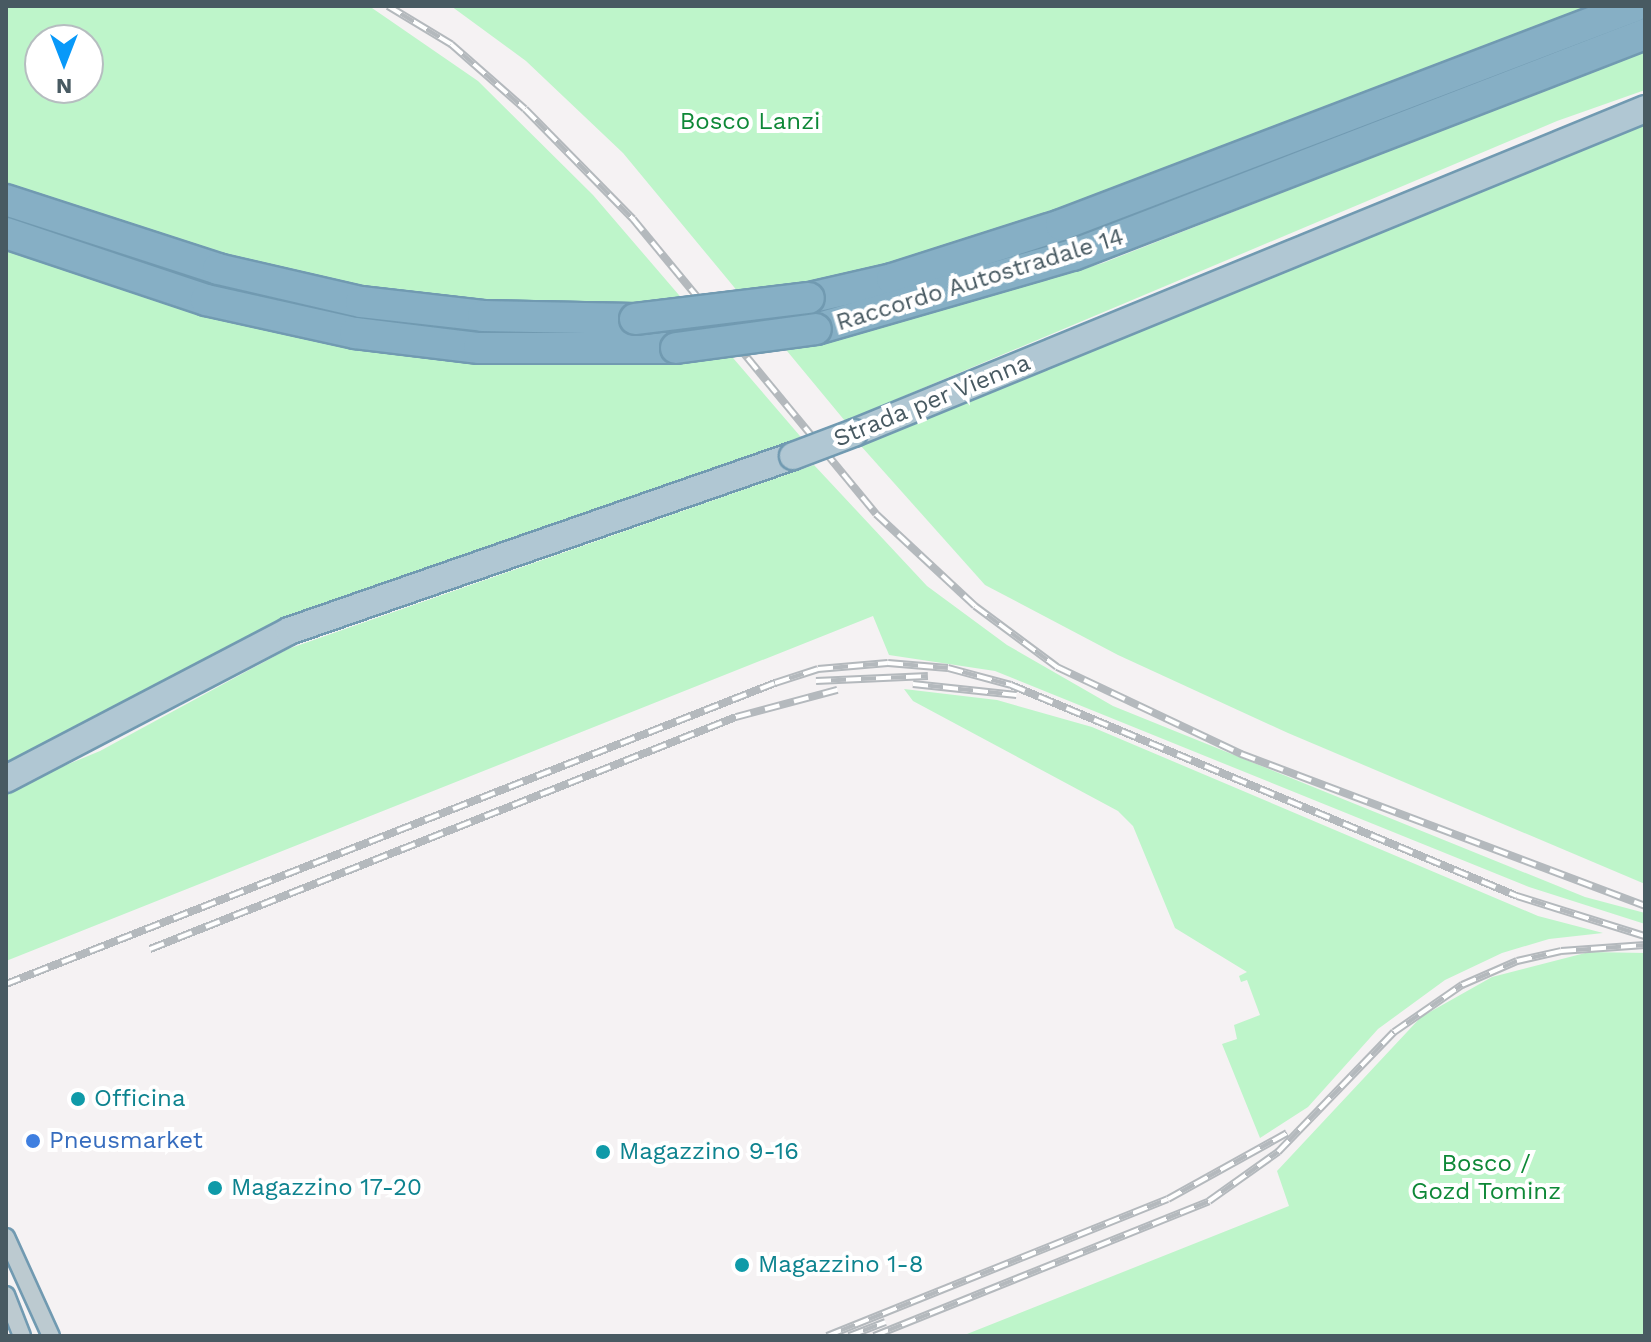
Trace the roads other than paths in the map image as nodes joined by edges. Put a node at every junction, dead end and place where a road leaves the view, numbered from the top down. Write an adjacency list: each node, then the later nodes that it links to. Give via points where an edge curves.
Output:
1 (1635, 6): 4 (highway, Raccordo Autostradale 14, bridge, via 1061,225 939,266 809,298 635,319 483,316 361,302 218,269)
2 (1645, 34): 5 (highway, Raccordo Autostradale 14, bridge, via 1073,255 816,329 676,348 491,349 355,333 206,300)
3 (1645, 109): 6 (main road, Strada per Vienna, bridge, via 854,433 342,611 210,670)
4 (6, 200)
5 (6, 233)
6 (6, 779)
7 (6, 1237): 10 (street)
8 (6, 1295): 9 (street)
9 (22, 1336)
10 (51, 1336)

